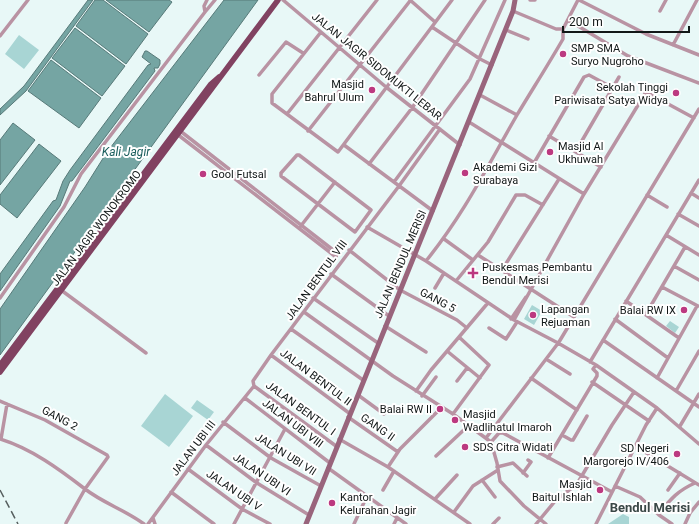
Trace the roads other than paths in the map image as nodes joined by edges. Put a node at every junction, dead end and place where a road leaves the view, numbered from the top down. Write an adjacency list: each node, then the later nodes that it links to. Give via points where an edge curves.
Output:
1 (28, 0): 26 (street)
2 (207, 0): 18 (street)
3 (215, 0): 18 (street)
4 (278, 0): 50 (main road, JALAN JAGIR WONOKROMO, via 221,76 211,84)
5 (283, 0): 25 (street, JALAN JAGIR SIDOMUKTI LEBAR)
6 (376, 0): 30 (street)
7 (410, 0): 21 (street); 34 (street)
8 (452, 0): 21 (street)
9 (485, 0): 28 (street)
10 (505, 0): 33 (street, JALAN BENTUL VIII)
11 (515, 0): 19 (street, JALAN BENDUL MERISI)
12 (530, 0): 13 (street)
13 (535, 0)
14 (579, 0): 20 (street); 29 (street)
15 (666, 0): 17 (street)
16 (697, 0): 29 (street)
17 (660, 11)
18 (205, 12): 96 (street, via 81,174 64,207)
19 (513, 12): 23 (street); 24 (street, JALAN BENDUL MERISI)
20 (568, 20): 23 (street); 38 (street, via 628,56)
21 (435, 22): 22 (street)
22 (432, 26): 28 (street); 39 (street)
23 (563, 29): 45 (street, via 563,39)
24 (506, 30): 27 (street); 35 (street, JALAN BENDUL MERISI)
25 (321, 32): 30 (street, JALAN JAGIR SIDOMUKTI LEBAR); 31 (street)
26 (0, 36)
27 (528, 39)
28 (457, 42): 33 (street); 42 (street)
29 (673, 45): 32 (street)
30 (340, 47): 34 (street, JALAN JAGIR SIDOMUKTI LEBAR); 44 (street)
31 (303, 53): 36 (street, via 286,42); 44 (street, via 272,94 272,104)
32 (699, 55)
33 (482, 60): 35 (street); 48 (street, JALAN BENTUL VIII)
34 (360, 63): 39 (street, JALAN JAGIR SIDOMUKTI LEBAR); 49 (street)
35 (492, 64): 41 (street, JALAN BENDUL MERISI)
36 (259, 75)
37 (620, 77): 40 (street)
38 (699, 82)
39 (386, 87): 42 (street, JALAN JAGIR SIDOMUKTI LEBAR); 53 (street)
40 (613, 88): 51 (street, via 589,75 584,77); 55 (street)
41 (480, 95): 45 (street); 47 (street, JALAN BENDUL MERISI)
42 (412, 108): 48 (street, JALAN JAGIR SIDOMUKTI LEBAR); 57 (street)
43 (699, 109): 46 (street)
44 (287, 114): 49 (street)
45 (517, 115): 52 (street)
46 (694, 118): 58 (street, via 646,92); 66 (street)
47 (469, 122): 52 (street); 54 (street, JALAN BENDUL MERISI)
48 (438, 127): 54 (street, JALAN JAGIR SIDOMUKTI LEBAR); 62 (street, JALAN BENTUL VIII)
49 (308, 131): 53 (street, via 337,152)
50 (178, 132): 63 (main road, JALAN JAGIR WONOKROMO); 74 (street)
51 (549, 136): 55 (street); 56 (street)
52 (501, 144): 56 (street); 77 (street)
53 (344, 145): 57 (street)
54 (460, 145): 71 (street, JALAN BENDUL MERISI)
55 (576, 151): 58 (street)
56 (534, 163): 59 (street)
57 (369, 164): 62 (street)
58 (601, 167): 65 (street)
59 (559, 178): 65 (street); 69 (street)
60 (699, 180): 64 (street)
61 (335, 182): 68 (street); 68 (street, via 371,210 355,232); 68 (street, via 299,155 281,173 281,176)
62 (397, 184): 71 (street); 75 (street, JALAN BENTUL VIII)
63 (135, 189): 94 (main road, JALAN JAGIR WONOKROMO); 115 (main road, JALAN JAGIR WONOKROMO)
64 (691, 193): 67 (street); 72 (street)
65 (584, 194): 93 (street)
66 (647, 195): 70 (street); 104 (street)
67 (699, 198)
68 (318, 204): 74 (street)
69 (543, 205): 81 (street, via 525,195 516,195); 86 (street)
70 (667, 207)
71 (433, 211): 82 (street, JALAN BENDUL MERISI)
72 (678, 214): 73 (street); 76 (street)
73 (699, 226)
74 (300, 227): 74 (street, via 337,253 336,257)
75 (367, 227): 79 (street, JALAN BENTUL VIII); 82 (street)
76 (666, 235): 78 (street); 98 (street)
77 (444, 239): 83 (street); 84 (street)
78 (685, 247): 80 (street); 85 (street)
79 (349, 250): 88 (street, JALAN BENTUL VIII); 95 (street, GANG 5)
80 (699, 254)
81 (478, 255): 83 (street); 86 (street)
82 (415, 256): 84 (street); 95 (street, JALAN BENDUL MERISI)
83 (473, 260): 90 (street)
84 (426, 261): 87 (street)
85 (674, 266): 89 (street); 91 (street)
86 (502, 270): 93 (street)
87 (444, 273): 90 (street); 92 (street)
88 (331, 274): 97 (street, JALAN BENTUL VIII); 103 (street)
89 (699, 280)
90 (456, 281): 99 (street)
91 (662, 286): 100 (street); 102 (street)
92 (435, 288)
93 (531, 289): 104 (street); 106 (street)
94 (61, 290): 115 (main road, JALAN JAGIR WONOKROMO); 120 (street)
95 (400, 290): 103 (street, JALAN BENDUL MERISI); 108 (street, GANG 5)
96 (0, 298)
97 (314, 298): 101 (street, JALAN BENTUL VIII); 114 (street)
98 (626, 301): 102 (street); 105 (street)
99 (487, 304): 106 (street); 108 (street)
100 (698, 307): 112 (street)
101 (304, 312): 110 (street, JALAN BENTUL VIII); 124 (street)
102 (646, 314): 112 (street)
103 (389, 316): 107 (street, JALAN BENDUL MERISI)
104 (574, 317): 116 (street)
105 (615, 319): 113 (street); 122 (street)
106 (514, 321): 109 (street, via 506,339); 116 (street)
107 (384, 326): 114 (street, JALAN BENDUL MERISI); 119 (street)
108 (467, 328): 111 (street)
109 (489, 328)
110 (291, 329): 121 (street, JALAN BENTUL VIII); 135 (street)
111 (459, 336): 117 (street); 132 (street, via 489,365)
112 (679, 338): 122 (street)
113 (603, 340): 125 (street); 134 (street)
114 (378, 342): 124 (street, JALAN BENDUL MERISI)
115 (19, 343): 126 (main road, JALAN JAGIR WONOKROMO); 129 (main road, JALAN JAGIR WONOKROMO)
116 (558, 343): 123 (street); 125 (street)
117 (447, 351): 128 (street); 139 (street)
118 (699, 351): 140 (street)
119 (426, 352)
120 (146, 353)
121 (271, 355): 138 (street, JALAN BENTUL VIII, via 253,381); 155 (street, JALAN BENTUL II)
122 (668, 358): 134 (street)
123 (546, 359): 130 (street); 133 (street)
124 (371, 360): 135 (street, JALAN BENDUL MERISI); 139 (street)
125 (590, 362): 127 (street)
126 (0, 365)
127 (596, 365): 137 (street, via 593,369 597,375); 141 (street)
128 (467, 368): 132 (street); 136 (street)
129 (0, 372)
130 (570, 374)
131 (436, 377): 144 (street)
132 (480, 378): 154 (street)
133 (531, 378): 152 (street); 163 (street)
134 (657, 378): 140 (street)
135 (363, 380): 142 (street, JALAN BENDUL MERISI)
136 (457, 381)
137 (592, 382): 148 (street); 152 (street)
138 (254, 386): 145 (street, JALAN UBI III); 169 (street, JALAN BENTUL I)
139 (416, 391): 144 (street)
140 (676, 391): 149 (street)
141 (634, 392): 148 (street); 151 (street)
142 (357, 394): 153 (street); 155 (street, JALAN BENDUL MERISI)
143 (699, 394): 149 (street)
144 (422, 396): 150 (street)
145 (245, 398): 158 (street, JALAN UBI III); 161 (street, JALAN UBI VIII)
146 (0, 401): 147 (street, GANG 2)
147 (7, 404): 164 (street); 192 (street, GANG 2, via 45,420 107,454 108,457)
148 (625, 404): 157 (street); 184 (street)
149 (697, 405): 160 (street)
150 (442, 408): 154 (street); 171 (street)
151 (656, 408): 157 (street); 160 (street)
152 (577, 410): 162 (street)
153 (384, 414)
154 (453, 414): 159 (street)
155 (348, 415): 165 (street, JALAN BENDUL MERISI); 171 (street, GANG II)
156 (587, 416): 162 (street, via 574,440)
157 (649, 421): 170 (street)
158 (224, 422): 168 (street, JALAN UBI III); 173 (street, JALAN UBI VII)
159 (468, 426): 163 (street); 172 (street)
160 (680, 426): 167 (street)
161 (285, 429): 173 (street); 176 (street, JALAN UBI VIII)
162 (562, 435): 174 (street)
163 (486, 438): 166 (street)
164 (1, 439): 192 (street, via 43,459)
165 (339, 439): 169 (street, JALAN BENDUL MERISI); 177 (street)
166 (490, 442): 174 (street, via 502,433); 179 (street)
167 (699, 444)
168 (206, 445): 178 (street, JALAN UBI III); 187 (street, JALAN UBI VI)
169 (336, 446): 176 (street, JALAN BENDUL MERISI)
170 (635, 446): 182 (street); 191 (street)
171 (398, 452): 177 (street)
172 (436, 456)
173 (270, 458): 187 (street); 190 (street, JALAN UBI VII)
174 (548, 458): 184 (street)
175 (531, 462): 181 (street)
176 (329, 466): 190 (street, JALAN BENDUL MERISI); 197 (street, JALAN UBI VIII)
177 (388, 467): 180 (street)
178 (188, 469): 195 (street, JALAN UBI III); 201 (street, JALAN UBI V)
179 (498, 469): 181 (street, via 513,463); 186 (street); 208 (street, via 500,482 504,488)
180 (394, 471): 193 (street); 199 (street)
181 (523, 473): 185 (street)
182 (680, 473): 188 (street); 194 (street)
183 (457, 475): 199 (street)
184 (583, 475): 196 (street); 208 (street)
185 (527, 476)
186 (482, 480): 198 (street); 202 (street, via 473,486)
187 (257, 483): 201 (street); 204 (street, JALAN UBI VI)
188 (695, 483): 189 (street); 203 (street, via 672,497)
189 (699, 485)
190 (321, 486): 204 (street, JALAN BENDUL MERISI)
191 (615, 486): 196 (street); 209 (street, via 640,497)
192 (85, 490): 210 (street); 211 (street, via 129,513)
193 (383, 490)
194 (668, 490)
195 (171, 492): 205 (street, JALAN UBI III); 214 (street)
196 (612, 492): 225 (street)
197 (367, 496): 206 (street, JALAN UBI VIII); 218 (street)
198 (495, 497)
199 (435, 499): 202 (street)
200 (699, 502): 228 (street)
201 (242, 509): 215 (street); 216 (street, JALAN UBI V)
202 (454, 512): 221 (street)
203 (660, 513)
204 (309, 515): 217 (street, JALAN BENDUL MERISI)
205 (153, 518): 212 (street, JALAN UBI III); 213 (street)
206 (397, 518): 219 (street); 220 (street, JALAN UBI VIII)
207 (499, 518): 222 (street)
208 (540, 519): 223 (street); 224 (street)
209 (665, 520): 226 (street); 227 (street)
210 (66, 522)
211 (144, 524)
212 (148, 524)
213 (155, 524)
214 (214, 524)
215 (234, 524)
216 (270, 524)
217 (306, 524)
218 (354, 524)
219 (394, 524)
220 (406, 524)
221 (470, 524)
222 (493, 524)
223 (536, 524)
224 (546, 524)
225 (596, 524)
226 (662, 524)
227 (672, 524)
228 (685, 524)

